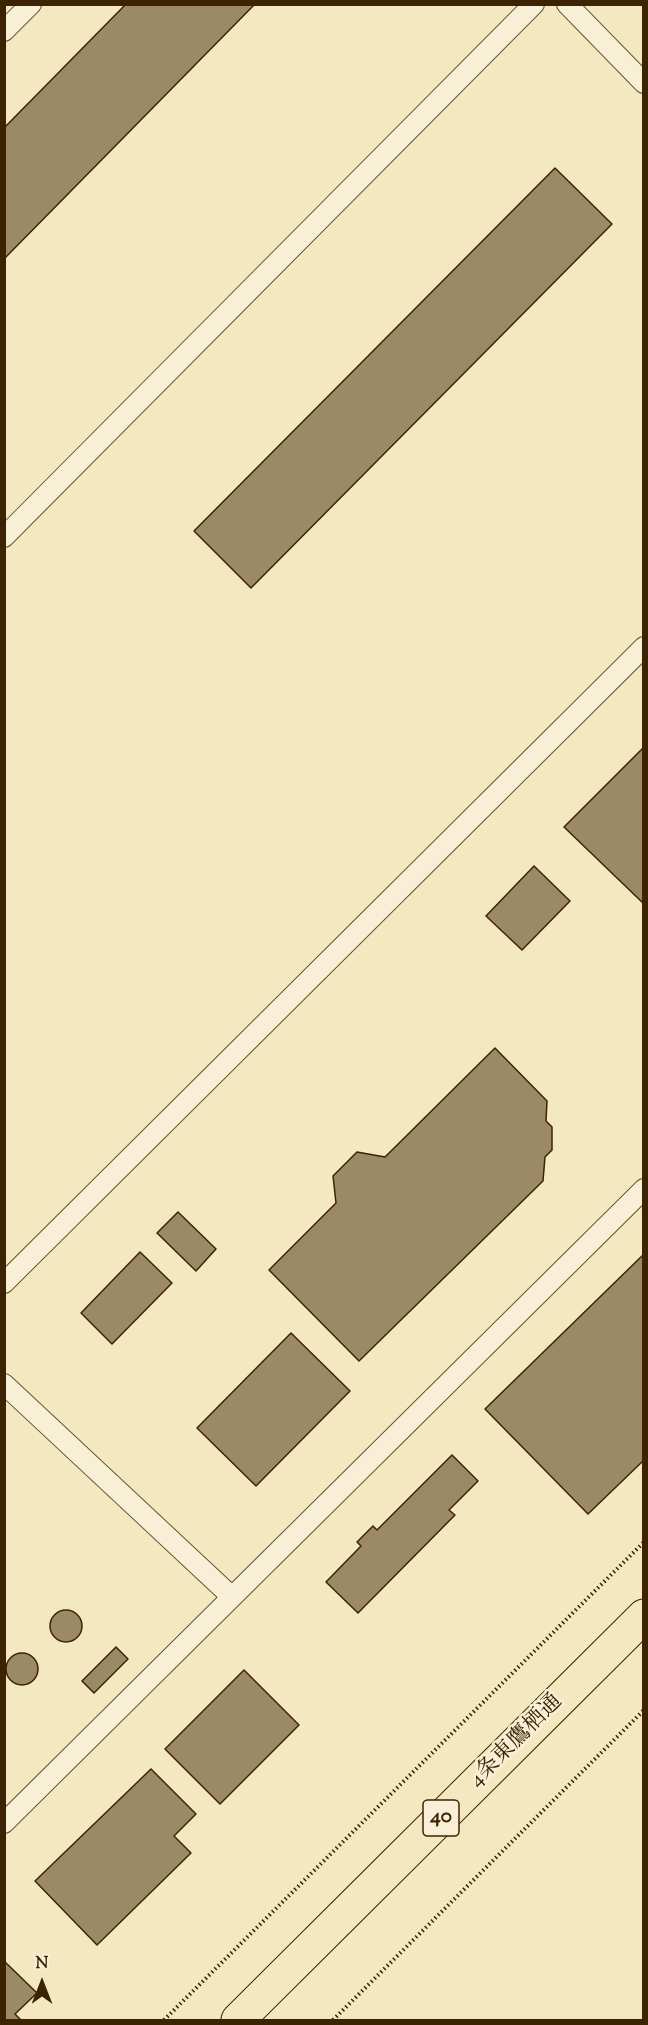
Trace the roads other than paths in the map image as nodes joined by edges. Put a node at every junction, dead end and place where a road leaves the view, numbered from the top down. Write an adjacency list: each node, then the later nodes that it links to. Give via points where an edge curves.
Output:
1 (32, 4): 4 (lane)
2 (534, 4): 6 (lane)
3 (567, 4): 5 (lane)
4 (4, 31)
5 (644, 83)
6 (4, 537)
7 (644, 647): 9 (lane)
8 (644, 1189): 11 (lane)
9 (4, 1283)
10 (4, 1384): 11 (lane)
11 (232, 1597): 13 (lane)
12 (644, 1616): 14 (highway, 4条東鷹栖通 / 40)
13 (4, 1823)
14 (238, 2020)

